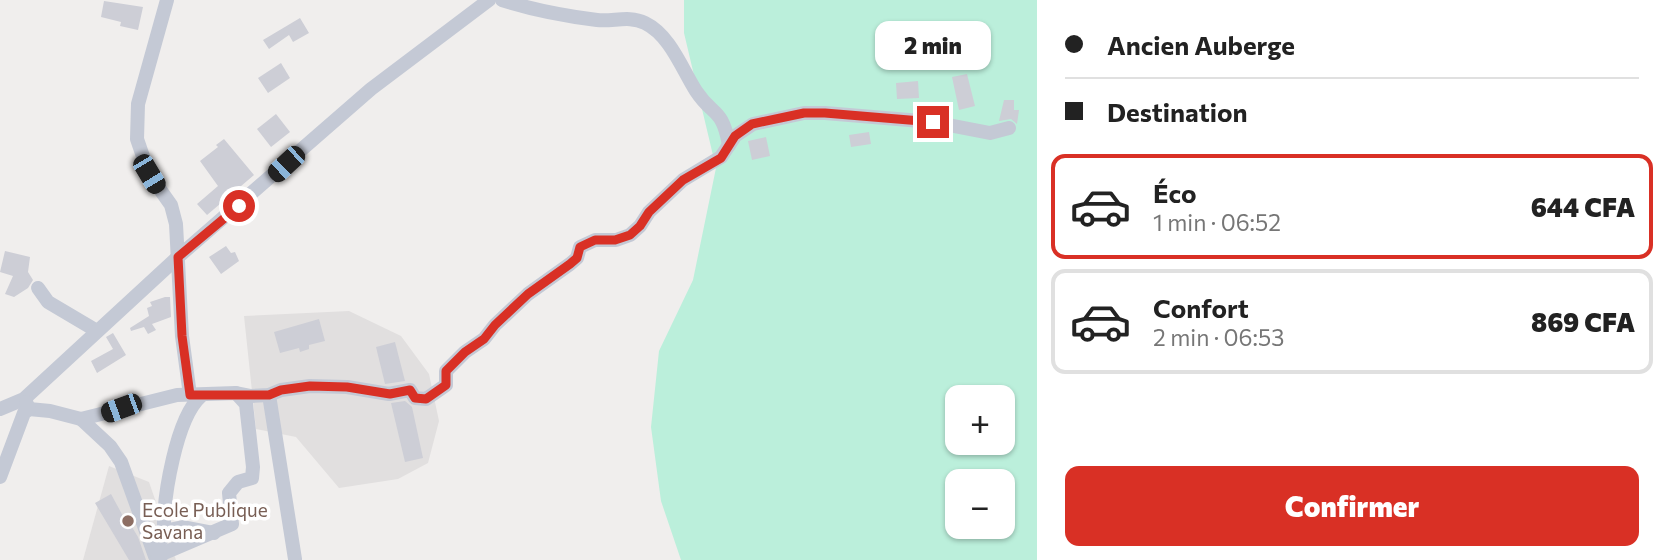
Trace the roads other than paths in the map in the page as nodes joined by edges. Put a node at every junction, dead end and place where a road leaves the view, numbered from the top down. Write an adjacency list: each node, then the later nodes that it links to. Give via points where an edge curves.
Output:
1 (167, 0): 6 (street, via 138,104 137,139 149,174 171,205)
2 (489, 0): 6 (street, via 371,89)
3 (502, 0): 5 (street, via 558,14 645,23 663,38 697,93 721,117)
4 (1009, 128): 5 (street, via 990,134 903,119 804,113 752,124)
5 (729, 145): 10 (street, via 721,158 683,180 630,235 580,247 577,258 528,294 446,371 446,385 433,396 421,400 410,390 390,394 310,386)
6 (178, 257): 8 (street); 11 (street, via 182,336)
7 (38, 288): 8 (street, via 48,302)
8 (97, 331): 12 (street)
9 (236, 393): 10 (street); 11 (street); 17 (street, via 246,404 252,478 238,482 229,493 232,524)
10 (269, 395): 19 (street)
11 (196, 396): 14 (street, via 159,398); 16 (street, via 168,474)
12 (27, 404): 13 (street); 14 (street); 15 (street)
13 (0, 409)
14 (81, 419): 18 (street, via 121,462)
15 (0, 477)
16 (164, 531): 17 (street, via 183,527); 18 (street)
17 (215, 533): 18 (street)
18 (156, 556)
19 (295, 559)

